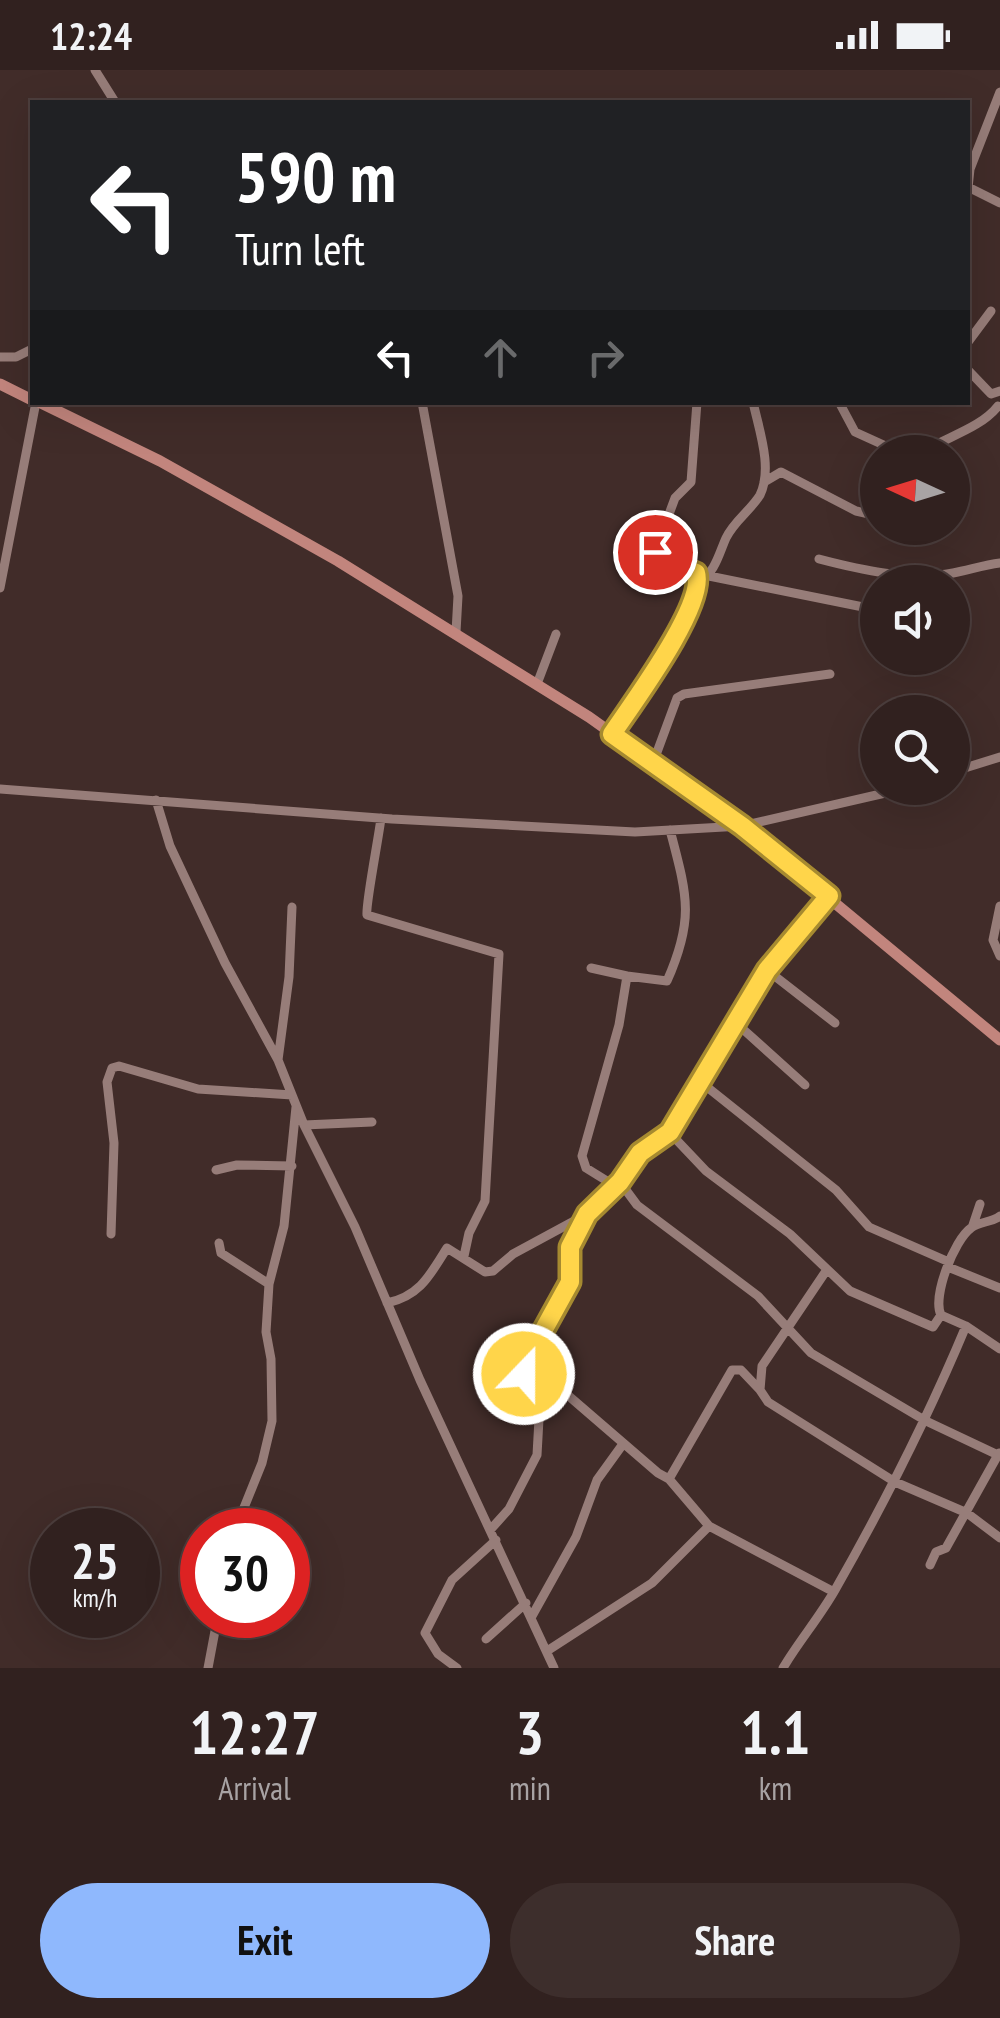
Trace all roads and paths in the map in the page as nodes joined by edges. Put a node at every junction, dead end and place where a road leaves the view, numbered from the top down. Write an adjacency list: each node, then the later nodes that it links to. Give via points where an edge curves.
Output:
1 (95, 70): 3 (street)
2 (1000, 92): 4 (street)
3 (114, 100)
4 (970, 169)
5 (970, 189): 6 (street)
6 (1000, 203)
7 (991, 311): 8 (street)
8 (970, 339)
9 (30, 350): 10 (street)
10 (0, 358)
11 (970, 372): 13 (street)
12 (0, 384): 14 (main road)
13 (995, 392): 21 (street)
14 (30, 399)
15 (35, 405): 34 (street)
16 (42, 405): 36 (main road, via 160,461)
17 (422, 405): 36 (street, via 458,596)
18 (696, 405): 28 (street, via 691,482 664,524 655,552)
19 (754, 405): 24 (street)
20 (841, 405): 22 (street)
21 (999, 407): 23 (street)
22 (861, 435)
23 (949, 435)
24 (764, 482): 25 (street, via 781,472); 32 (street, via 727,535)
25 (860, 512)
26 (627, 557): 28 (street)
27 (819, 559): 31 (street)
28 (662, 560): 33 (street)
29 (1000, 563): 30 (street)
30 (970, 568)
31 (860, 570)
32 (709, 576): 33 (street); 35 (street)
33 (697, 578): 40 (street, via 697,593)
34 (0, 588)
35 (860, 606)
36 (456, 632): 39 (main road)
37 (556, 634): 39 (street)
38 (830, 674): 42 (street, via 684,694)
39 (536, 684): 40 (main road)
40 (612, 734): 42 (main road)
41 (1000, 756): 43 (street)
42 (653, 763): 48 (main road)
43 (970, 766)
44 (0, 789): 46 (street)
45 (860, 799): 48 (street)
46 (156, 800): 47 (street); 60 (street, via 170,846)
47 (381, 818): 49 (street); 76 (street, via 367,915 499,954 484,1202)
48 (742, 826): 49 (street); 50 (main road)
49 (670, 830): 56 (street, via 686,891 687,926 667,981)
50 (829, 896): 55 (street); 59 (main road)
51 (1000, 906): 53 (street, via 993,940)
52 (292, 907): 60 (street)
53 (1000, 956)
54 (591, 968): 56 (street)
55 (767, 970): 57 (street); 58 (street)
56 (627, 976): 69 (street, via 582,1156 586,1168)
57 (736, 1023): 61 (street); 62 (street)
58 (835, 1023)
59 (1000, 1040)
60 (278, 1060): 63 (street)
61 (702, 1083): 66 (street); 77 (street, via 836,1190 868,1227)
62 (805, 1085)
63 (294, 1100): 65 (street); 67 (street); 74 (street, via 198,1089 112,1068)
64 (372, 1122): 65 (street)
65 (304, 1125): 81 (street)
66 (670, 1132): 69 (street, via 640,1153); 78 (street, via 706,1172 790,1234)
67 (292, 1166): 68 (street); 79 (street)
68 (216, 1170)
69 (620, 1186): 71 (street); 84 (street, via 758,1296)
70 (980, 1204): 73 (street)
71 (587, 1214): 76 (street, via 493,1271); 86 (street, via 570,1247 570,1282)
72 (1000, 1216): 73 (street)
73 (973, 1225): 77 (street)
74 (111, 1234)
75 (219, 1242): 79 (street, via 221,1253)
76 (464, 1256): 81 (street, via 447,1248 424,1284 406,1299)
77 (948, 1264): 80 (street); 82 (street)
78 (826, 1271): 82 (street, via 850,1291 932,1327); 84 (street)
79 (269, 1284): 93 (street, via 272,1420)
80 (1000, 1288)
81 (387, 1303): 96 (street)
82 (938, 1314): 83 (street)
83 (966, 1326): 85 (street); 88 (street)
84 (788, 1331): 87 (street, via 762,1366); 88 (street, via 836,1370)
85 (1000, 1349)
86 (527, 1360): 89 (street); 96 (street, via 539,1420 538,1455)
87 (760, 1390): 91 (street, via 732,1370); 92 (street, via 768,1402)
88 (926, 1421): 90 (street); 92 (street)
89 (623, 1444): 91 (street); 102 (street, via 597,1480 576,1537)
90 (999, 1454): 94 (street)
91 (670, 1479): 95 (street)
92 (894, 1482): 94 (street); 100 (street)
93 (244, 1508)
94 (967, 1513): 97 (street); 99 (street)
95 (709, 1526): 100 (street); 105 (street, via 652,1582)
96 (491, 1529): 98 (street)
97 (1000, 1538)
98 (496, 1540): 101 (street); 107 (street, via 452,1580 425,1633)
99 (930, 1565)
100 (834, 1592): 109 (street)
101 (526, 1604): 102 (street); 104 (street)
102 (532, 1616): 105 (street)
103 (214, 1638): 106 (street)
104 (486, 1638)
105 (548, 1651): 108 (street)
106 (208, 1668)
107 (456, 1668)
108 (554, 1668)
109 (783, 1668)

